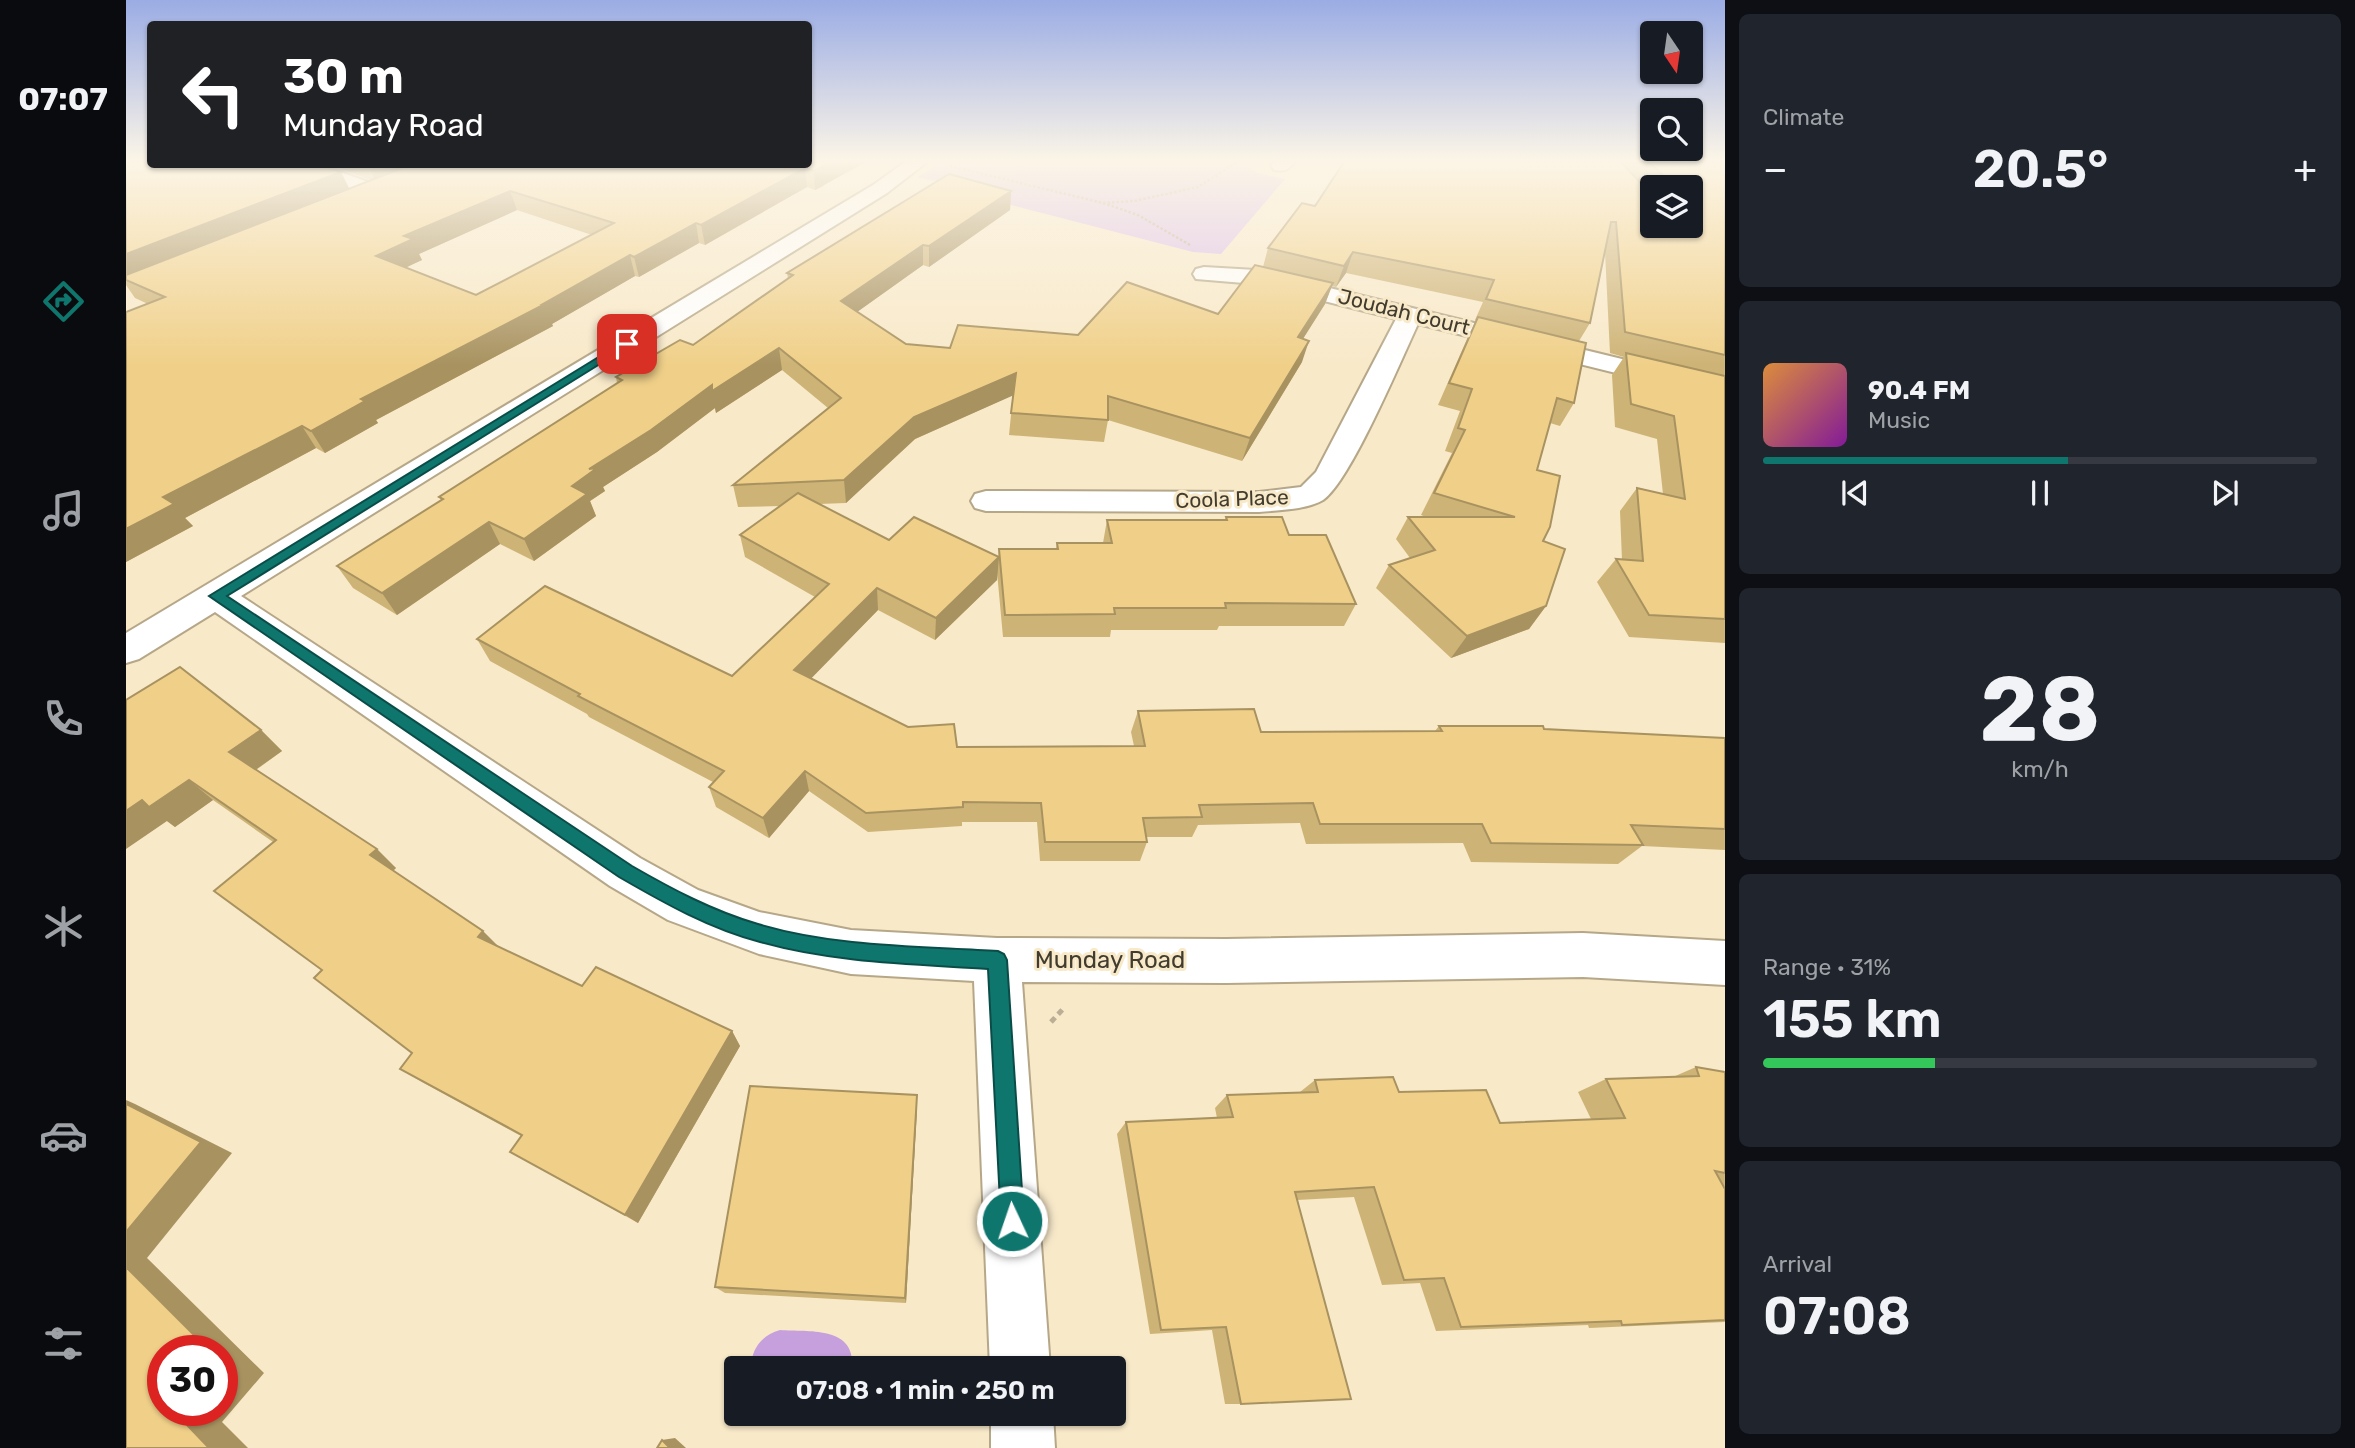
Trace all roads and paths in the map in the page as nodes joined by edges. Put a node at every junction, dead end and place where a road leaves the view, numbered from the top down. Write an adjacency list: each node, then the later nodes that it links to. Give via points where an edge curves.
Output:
1 (814, 230): 8 (street)
2 (1164, 230): 3 (path)
3 (1195, 247)
4 (1204, 274): 5 (street, Joudah Court, via 1256,277)
5 (1411, 313): 6 (street, Joudah Court); 7 (street, Coola Place, via 1329,477 1311,494 1259,502)
6 (1725, 392)
7 (986, 501)
8 (216, 596): 9 (street); 10 (street, Munday Road, via 625,872 684,905 759,933 850,952)
9 (126, 650)
10 (998, 960): 11 (street, Munday Road, via 1583,955); 12 (street)
11 (1725, 963)
12 (1019, 1356)
13 (1022, 1426): 14 (street)
14 (1023, 1448)

